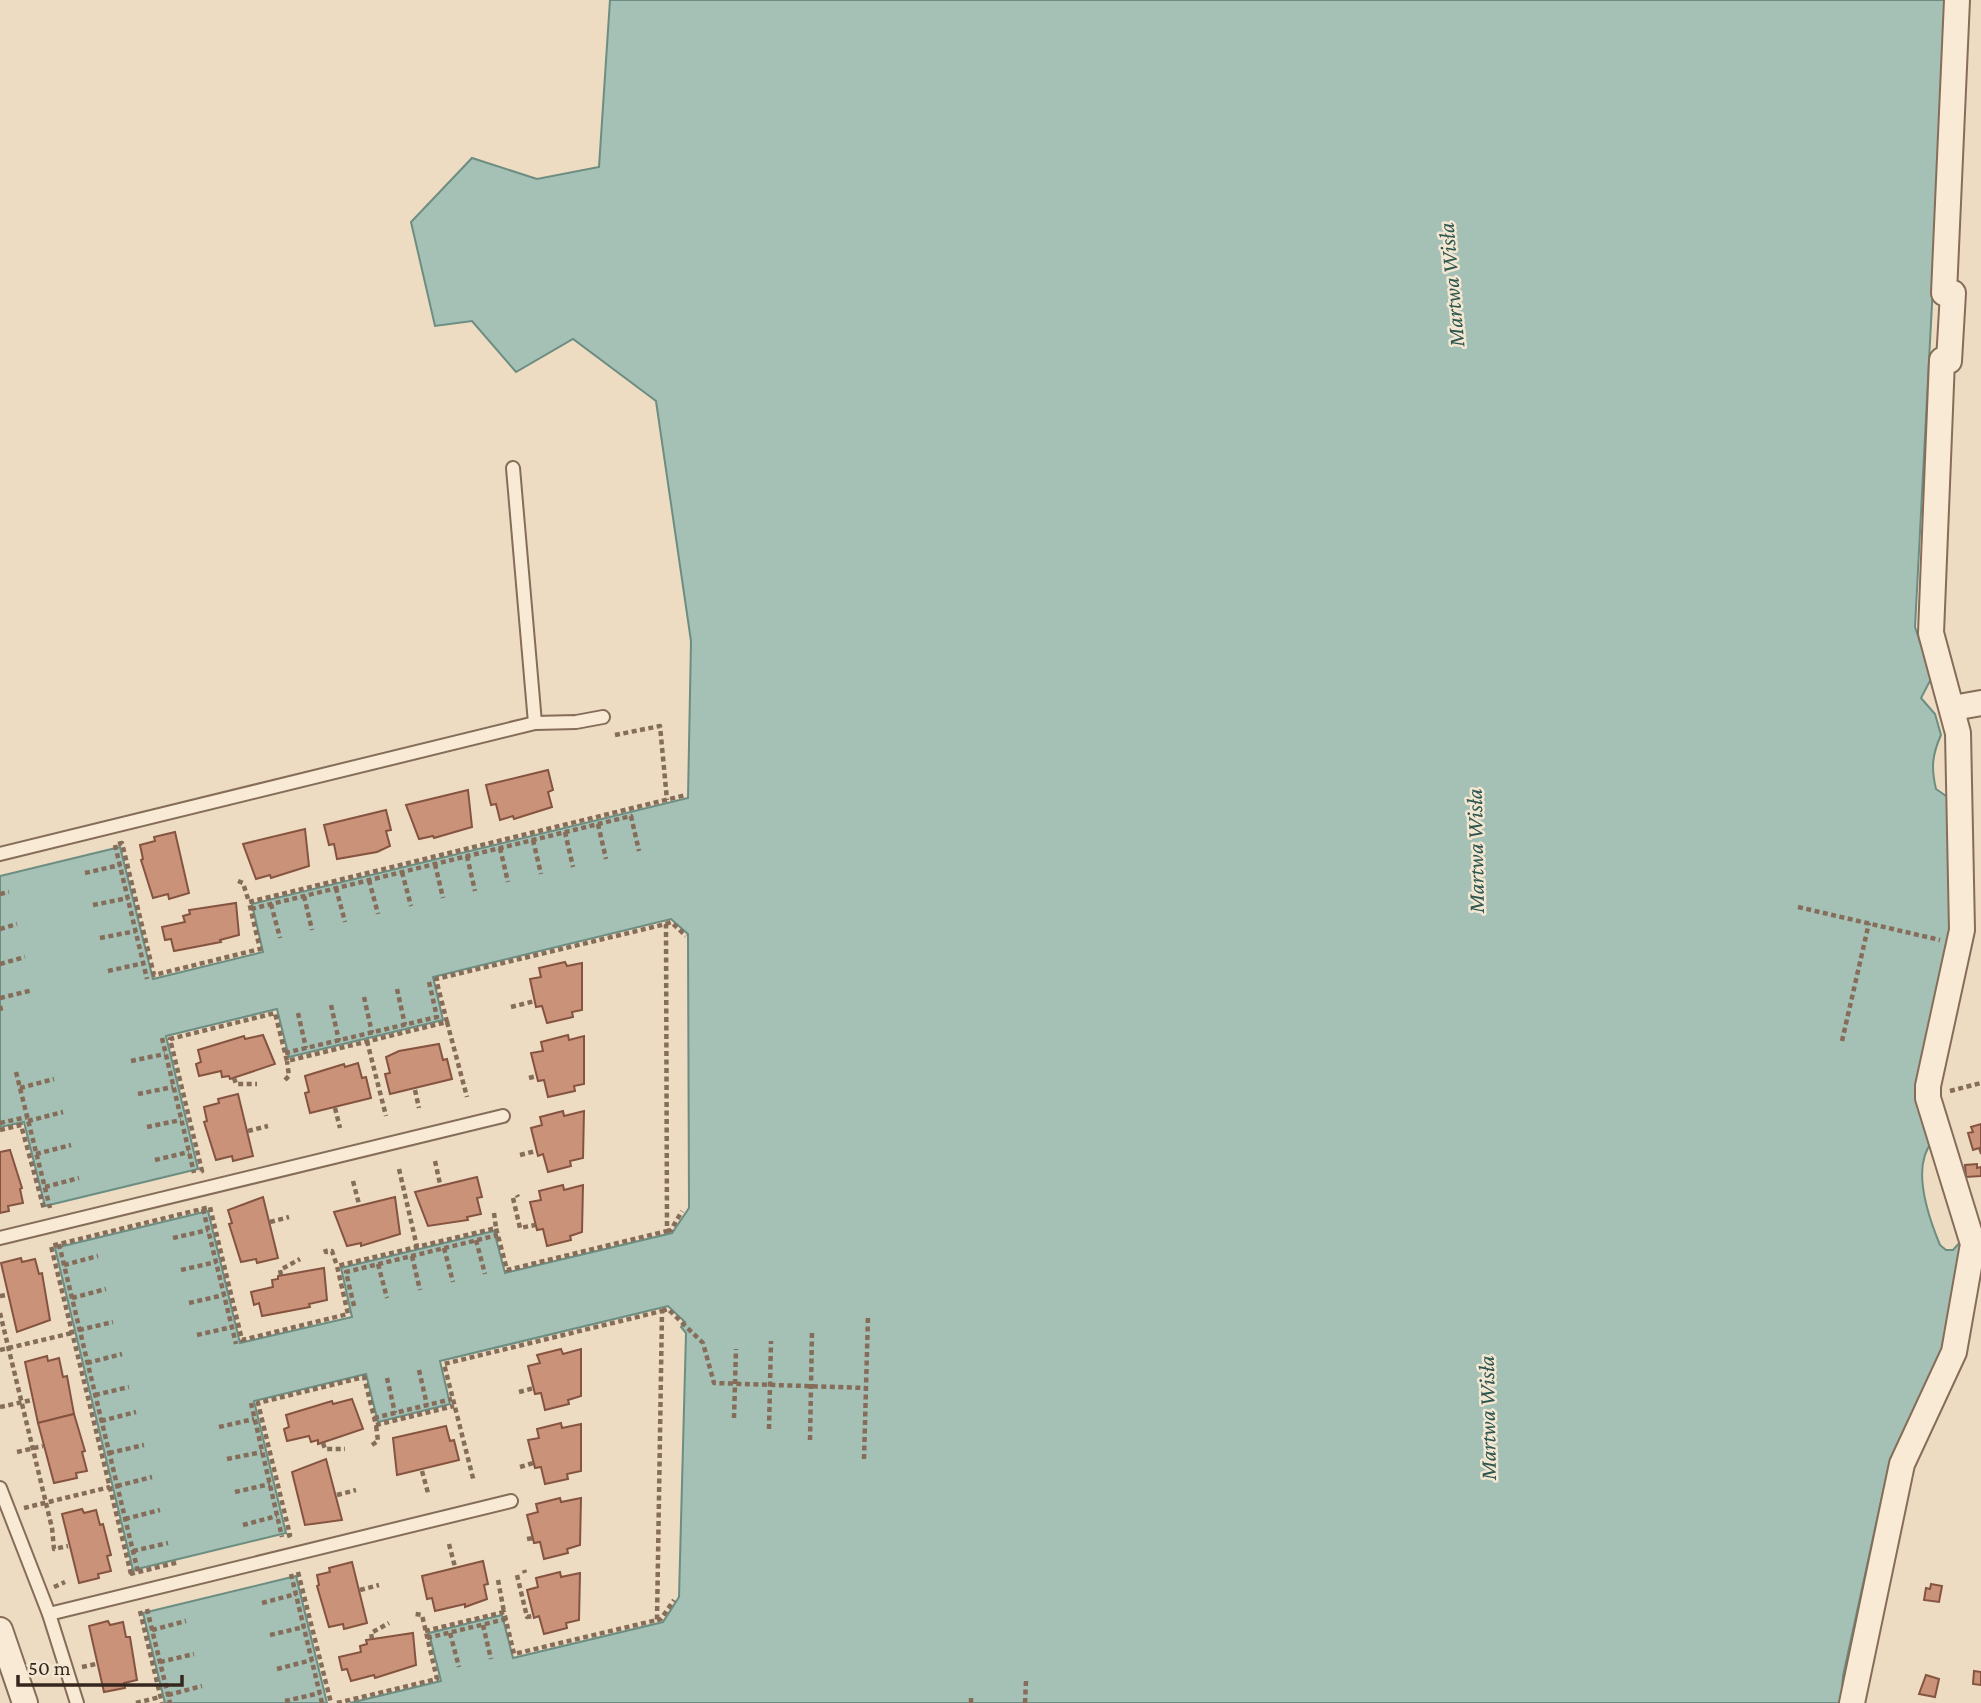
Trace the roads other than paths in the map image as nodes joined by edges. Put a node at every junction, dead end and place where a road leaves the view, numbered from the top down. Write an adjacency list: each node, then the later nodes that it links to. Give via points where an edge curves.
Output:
1 (1957, 0): 4 (street, via 1944,293 1953,293 1950,361 1942,360 1931,633)
2 (513, 468): 6 (lane)
3 (1981, 703): 4 (street)
4 (1953, 708): 16 (street, via 1959,746 1962,930 1928,1095 1973,1244 1954,1352 1902,1464)
5 (603, 717): 6 (lane)
6 (535, 723): 7 (lane)
7 (0, 854)
8 (503, 1116): 9 (lane)
9 (0, 1238)
10 (0, 1488): 12 (lane)
11 (511, 1501): 12 (lane)
12 (49, 1614): 15 (lane)
13 (0, 1630): 14 (street)
14 (25, 1703)
15 (77, 1703)
16 (1852, 1703)

